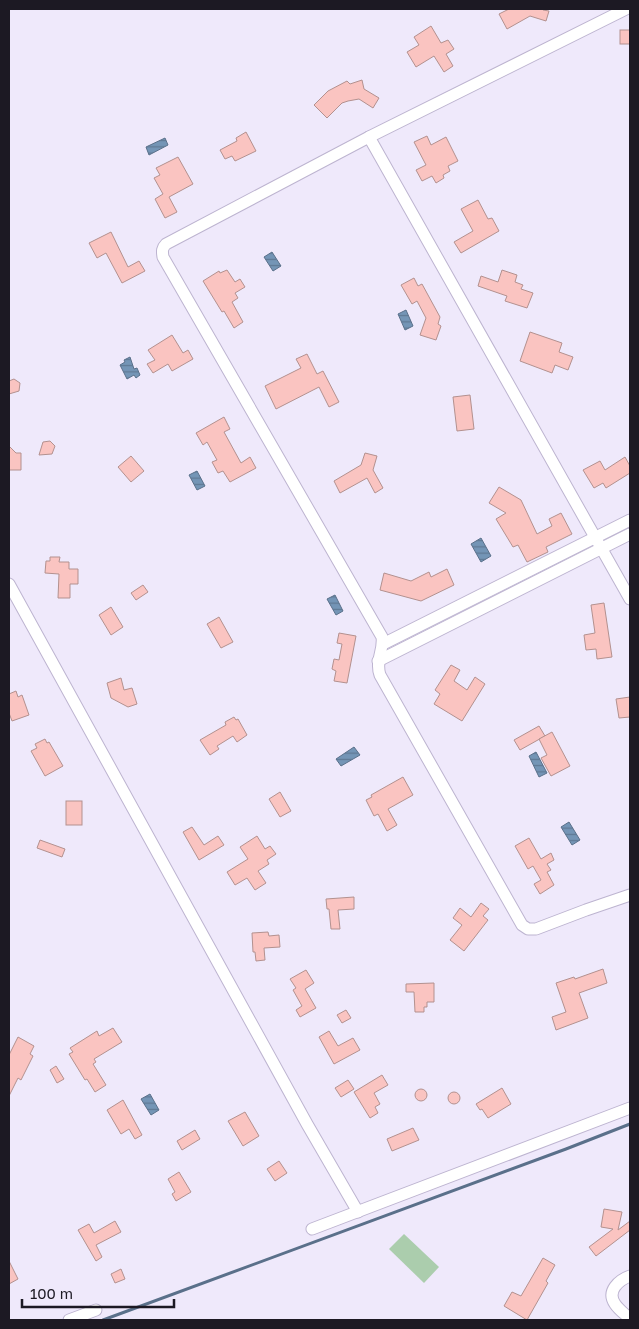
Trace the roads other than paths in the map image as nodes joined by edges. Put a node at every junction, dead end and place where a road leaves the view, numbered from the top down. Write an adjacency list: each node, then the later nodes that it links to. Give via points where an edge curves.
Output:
1 (626, 9): 2 (street)
2 (369, 137): 5 (street); 9 (street, via 166,244 162,253 382,637)
3 (630, 520): 5 (street)
4 (630, 534): 6 (street)
5 (596, 537): 6 (street); 9 (street)
6 (602, 548): 8 (street); 10 (street)
7 (9, 584): 13 (street)
8 (630, 599)
9 (383, 644): 10 (street)
10 (378, 661): 11 (street, via 380,675 522,925 528,930 536,929)
11 (630, 895)
12 (630, 1108): 13 (street)
13 (358, 1212): 14 (street)
14 (312, 1229)
15 (630, 1276): 17 (street, via 618,1282 612,1296 613,1302)
16 (96, 1310): 18 (street)
17 (630, 1319)
18 (69, 1320)

